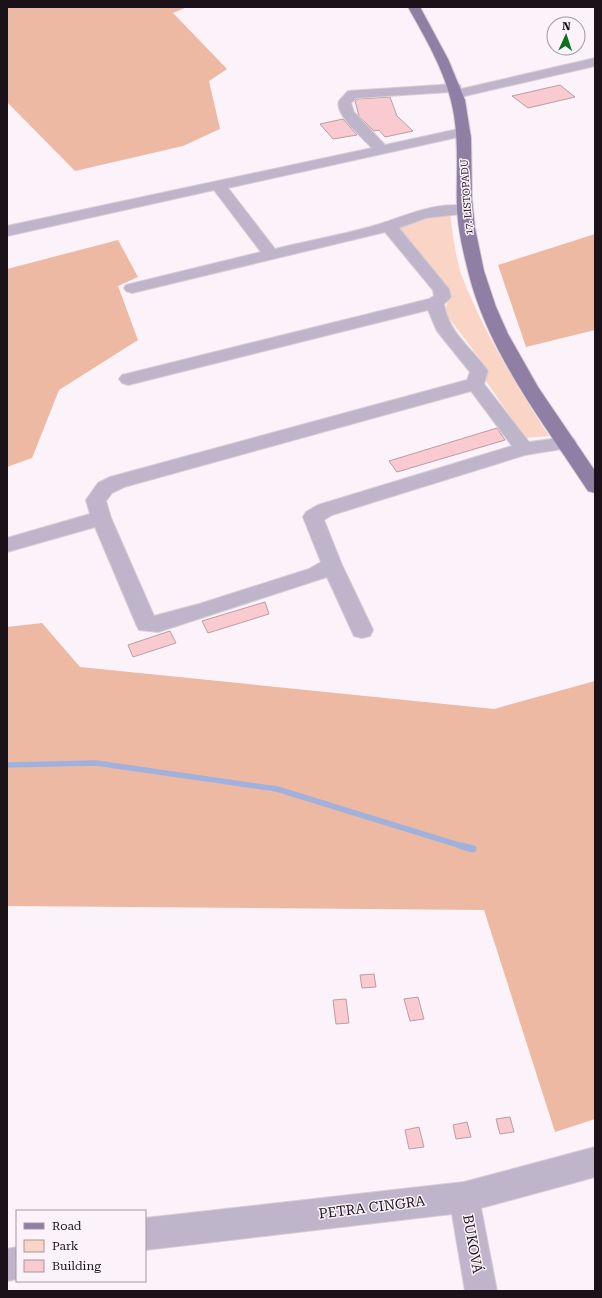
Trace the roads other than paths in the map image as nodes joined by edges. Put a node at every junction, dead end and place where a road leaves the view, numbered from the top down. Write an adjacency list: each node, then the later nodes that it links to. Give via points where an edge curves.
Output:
1 (414, 7): 3 (main road, 17. LISTOPADU)
2 (595, 62): 3 (street)
3 (456, 91): 4 (main road, 17. LISTOPADU); 5 (street, via 353,94 347,97 344,108)
4 (463, 132): 5 (street); 7 (main road, 17. LISTOPADU)
5 (382, 150): 6 (street)
6 (218, 185): 9 (street); 10 (street)
7 (465, 210): 8 (street, via 441,210); 15 (main road, 17. LISTOPADU, via 479,280 499,332 517,366)
8 (389, 226): 10 (street); 12 (street, via 441,289 443,298)
9 (7, 232)
10 (272, 255): 11 (street)
11 (132, 288)
12 (435, 303): 13 (street); 14 (street, via 436,313 443,328 479,370)
13 (128, 379)
14 (475, 384): 16 (street); 18 (street, via 117,482 105,488 96,500)
15 (567, 442): 16 (street); 17 (main road, 17. LISTOPADU)
16 (524, 449): 20 (street, via 325,510 314,517)
17 (595, 486)
18 (101, 518): 19 (street); 20 (street, via 147,624 158,624 202,611 316,574)
19 (7, 545)
20 (332, 565): 21 (street)
21 (362, 630)
22 (595, 1162): 23 (street, PETRA CINGRA)
23 (464, 1196): 24 (street, PETRA CINGRA); 25 (street, BUKOVÁ)
24 (146, 1234)
25 (481, 1291)

